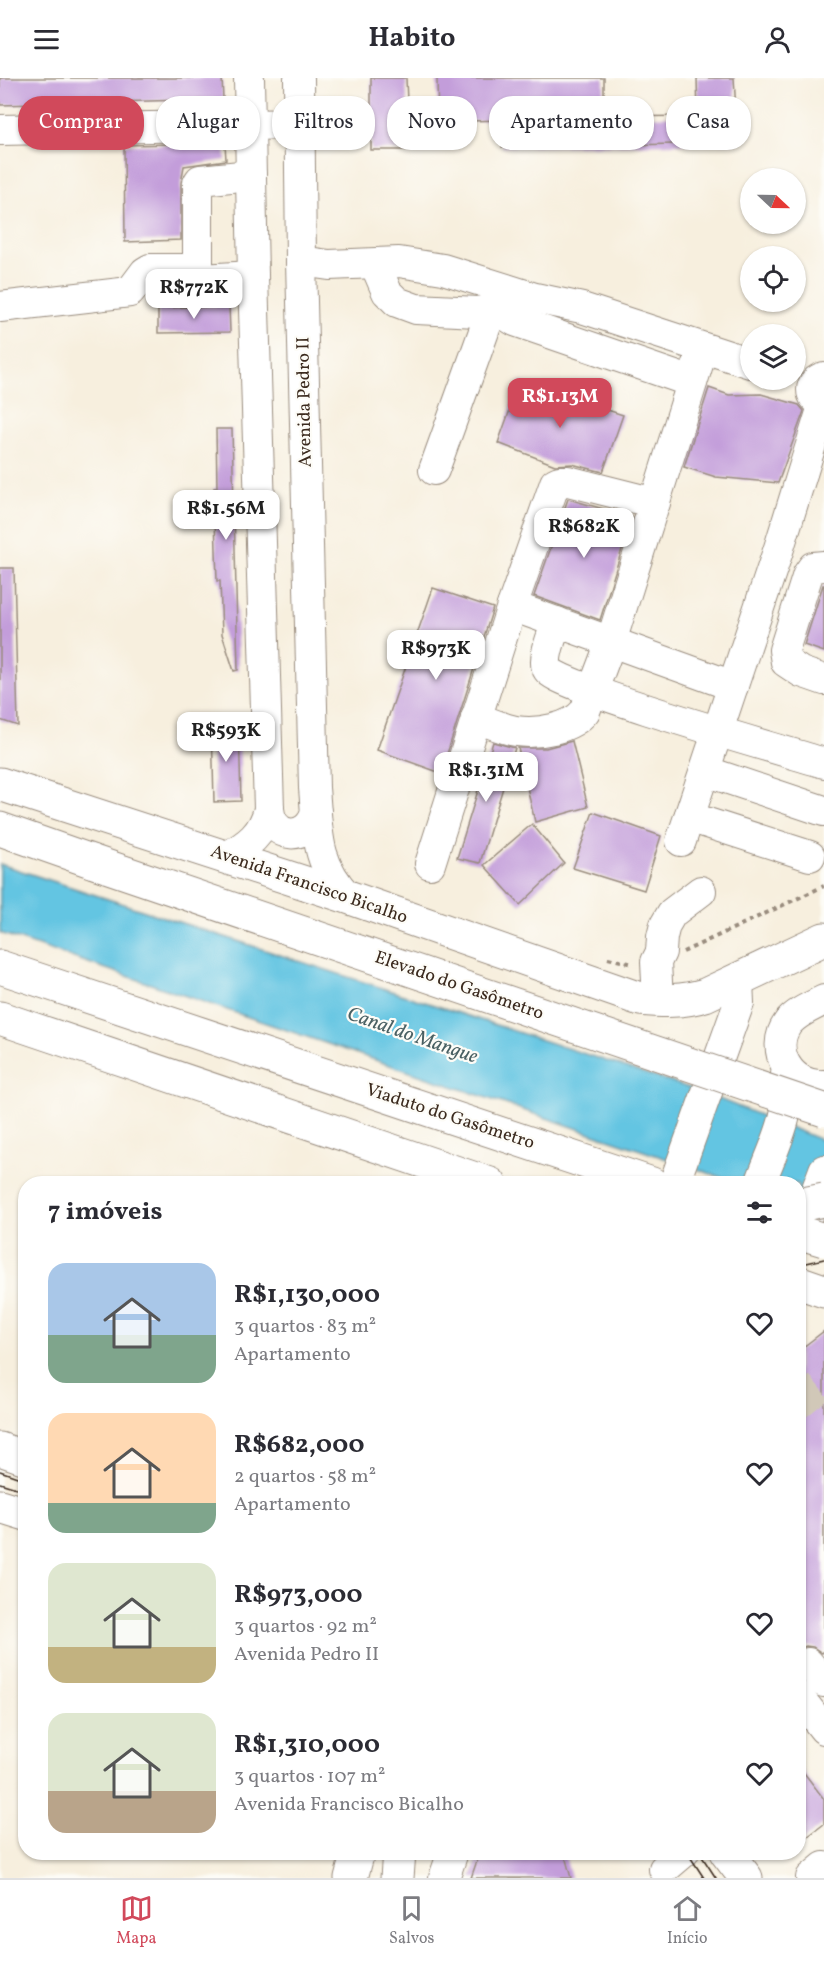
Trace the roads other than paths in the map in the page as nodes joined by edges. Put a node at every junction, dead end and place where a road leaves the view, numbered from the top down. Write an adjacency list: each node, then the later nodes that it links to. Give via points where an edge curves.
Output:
1 (249, 78): 3 (street)
2 (299, 78): 4 (street, Avenida Pedro II)
3 (249, 96)
4 (299, 96)
5 (156, 128): 6 (street)
6 (0, 130)
7 (250, 150): 9 (street)
8 (299, 150): 10 (street, Avenida Pedro II)
9 (251, 175): 12 (street, via 198,183); 13 (street)
10 (301, 261): 11 (street); 37 (street, Avenida Pedro II)
11 (375, 264): 14 (street, via 421,264); 16 (street, via 387,292 397,302 416,309)
12 (198, 268): 13 (street, via 201,279); 15 (street, via 150,269 130,292)
13 (253, 276): 35 (street)
14 (535, 298): 16 (street); 17 (street, via 582,308)
15 (0, 307)
16 (496, 309): 19 (street, via 515,321); 21 (street)
17 (703, 348): 18 (street); 19 (street)
18 (740, 360)
19 (692, 382): 22 (street)
20 (816, 389): 28 (street, via 779,548)
21 (434, 470)
22 (655, 503): 24 (street, via 568,481 555,483); 26 (street)
23 (824, 566): 27 (street, via 813,567 808,574 784,650 786,662)
24 (512, 606): 25 (street); 30 (street)
25 (557, 622): 26 (street); 29 (street, via 547,669 553,676)
26 (611, 642): 28 (street); 29 (street)
27 (824, 680)
28 (733, 686): 31 (street)
29 (593, 692): 30 (street, via 580,717 548,730 514,731); 31 (street)
30 (476, 718): 41 (street)
31 (718, 730): 32 (street); 33 (street)
32 (824, 763)
33 (705, 771): 36 (street); 39 (street, via 685,829)
34 (0, 783): 40 (main road, Avenida Francisco Bicalho)
35 (269, 809): 37 (street, via 273,823 288,833 305,830); 40 (street, via 256,837)
36 (824, 811)
37 (316, 812): 43 (street, Avenida Pedro II, via 324,863)
38 (0, 829): 54 (main road, Elevado do Gasômetro, bridge)
39 (810, 856)
40 (226, 857): 43 (main road, Avenida Francisco Bicalho)
41 (430, 864)
42 (701, 891): 50 (street, via 672,913 665,925 656,962)
43 (348, 897): 50 (main road, Avenida Francisco Bicalho, via 616,992)
44 (824, 939): 46 (main road, Avenida Francisco Bicalho)
45 (0, 967): 48 (main road)
46 (738, 981): 50 (main road, Avenida Francisco Bicalho, via 687,1000); 56 (street, via 739,1003)
47 (0, 987): 48 (main road)
48 (96, 999): 58 (main road, Viaduto do Gasômetro)
49 (824, 1000): 52 (street, via 801,1011 787,1024 780,1043)
50 (658, 1001)
51 (0, 1018): 57 (main road)
52 (784, 1062): 53 (street, via 797,1078); 59 (street, via 789,1102)
53 (824, 1084)
54 (824, 1110)
55 (824, 1170): 60 (street)
56 (678, 1173)
57 (466, 1176)
58 (628, 1176)
59 (763, 1176)
60 (806, 1215)
61 (806, 1218): 62 (main road, bridge)
62 (824, 1240)
63 (806, 1285): 64 (main road)
64 (824, 1291)
65 (824, 1298): 66 (main road)
66 (806, 1299)
67 (0, 1449): 68 (main road)
68 (18, 1455)
69 (0, 1506): 70 (main road)
70 (18, 1512)
71 (806, 1706): 72 (street)
72 (824, 1729)
73 (356, 1860): 78 (main road)
74 (398, 1860): 79 (main road)
75 (450, 1860): 80 (street)
76 (732, 1860): 81 (main road)
77 (824, 1867): 82 (street)
78 (351, 1878)
79 (397, 1878)
80 (444, 1878)
81 (746, 1878)
82 (811, 1878)

